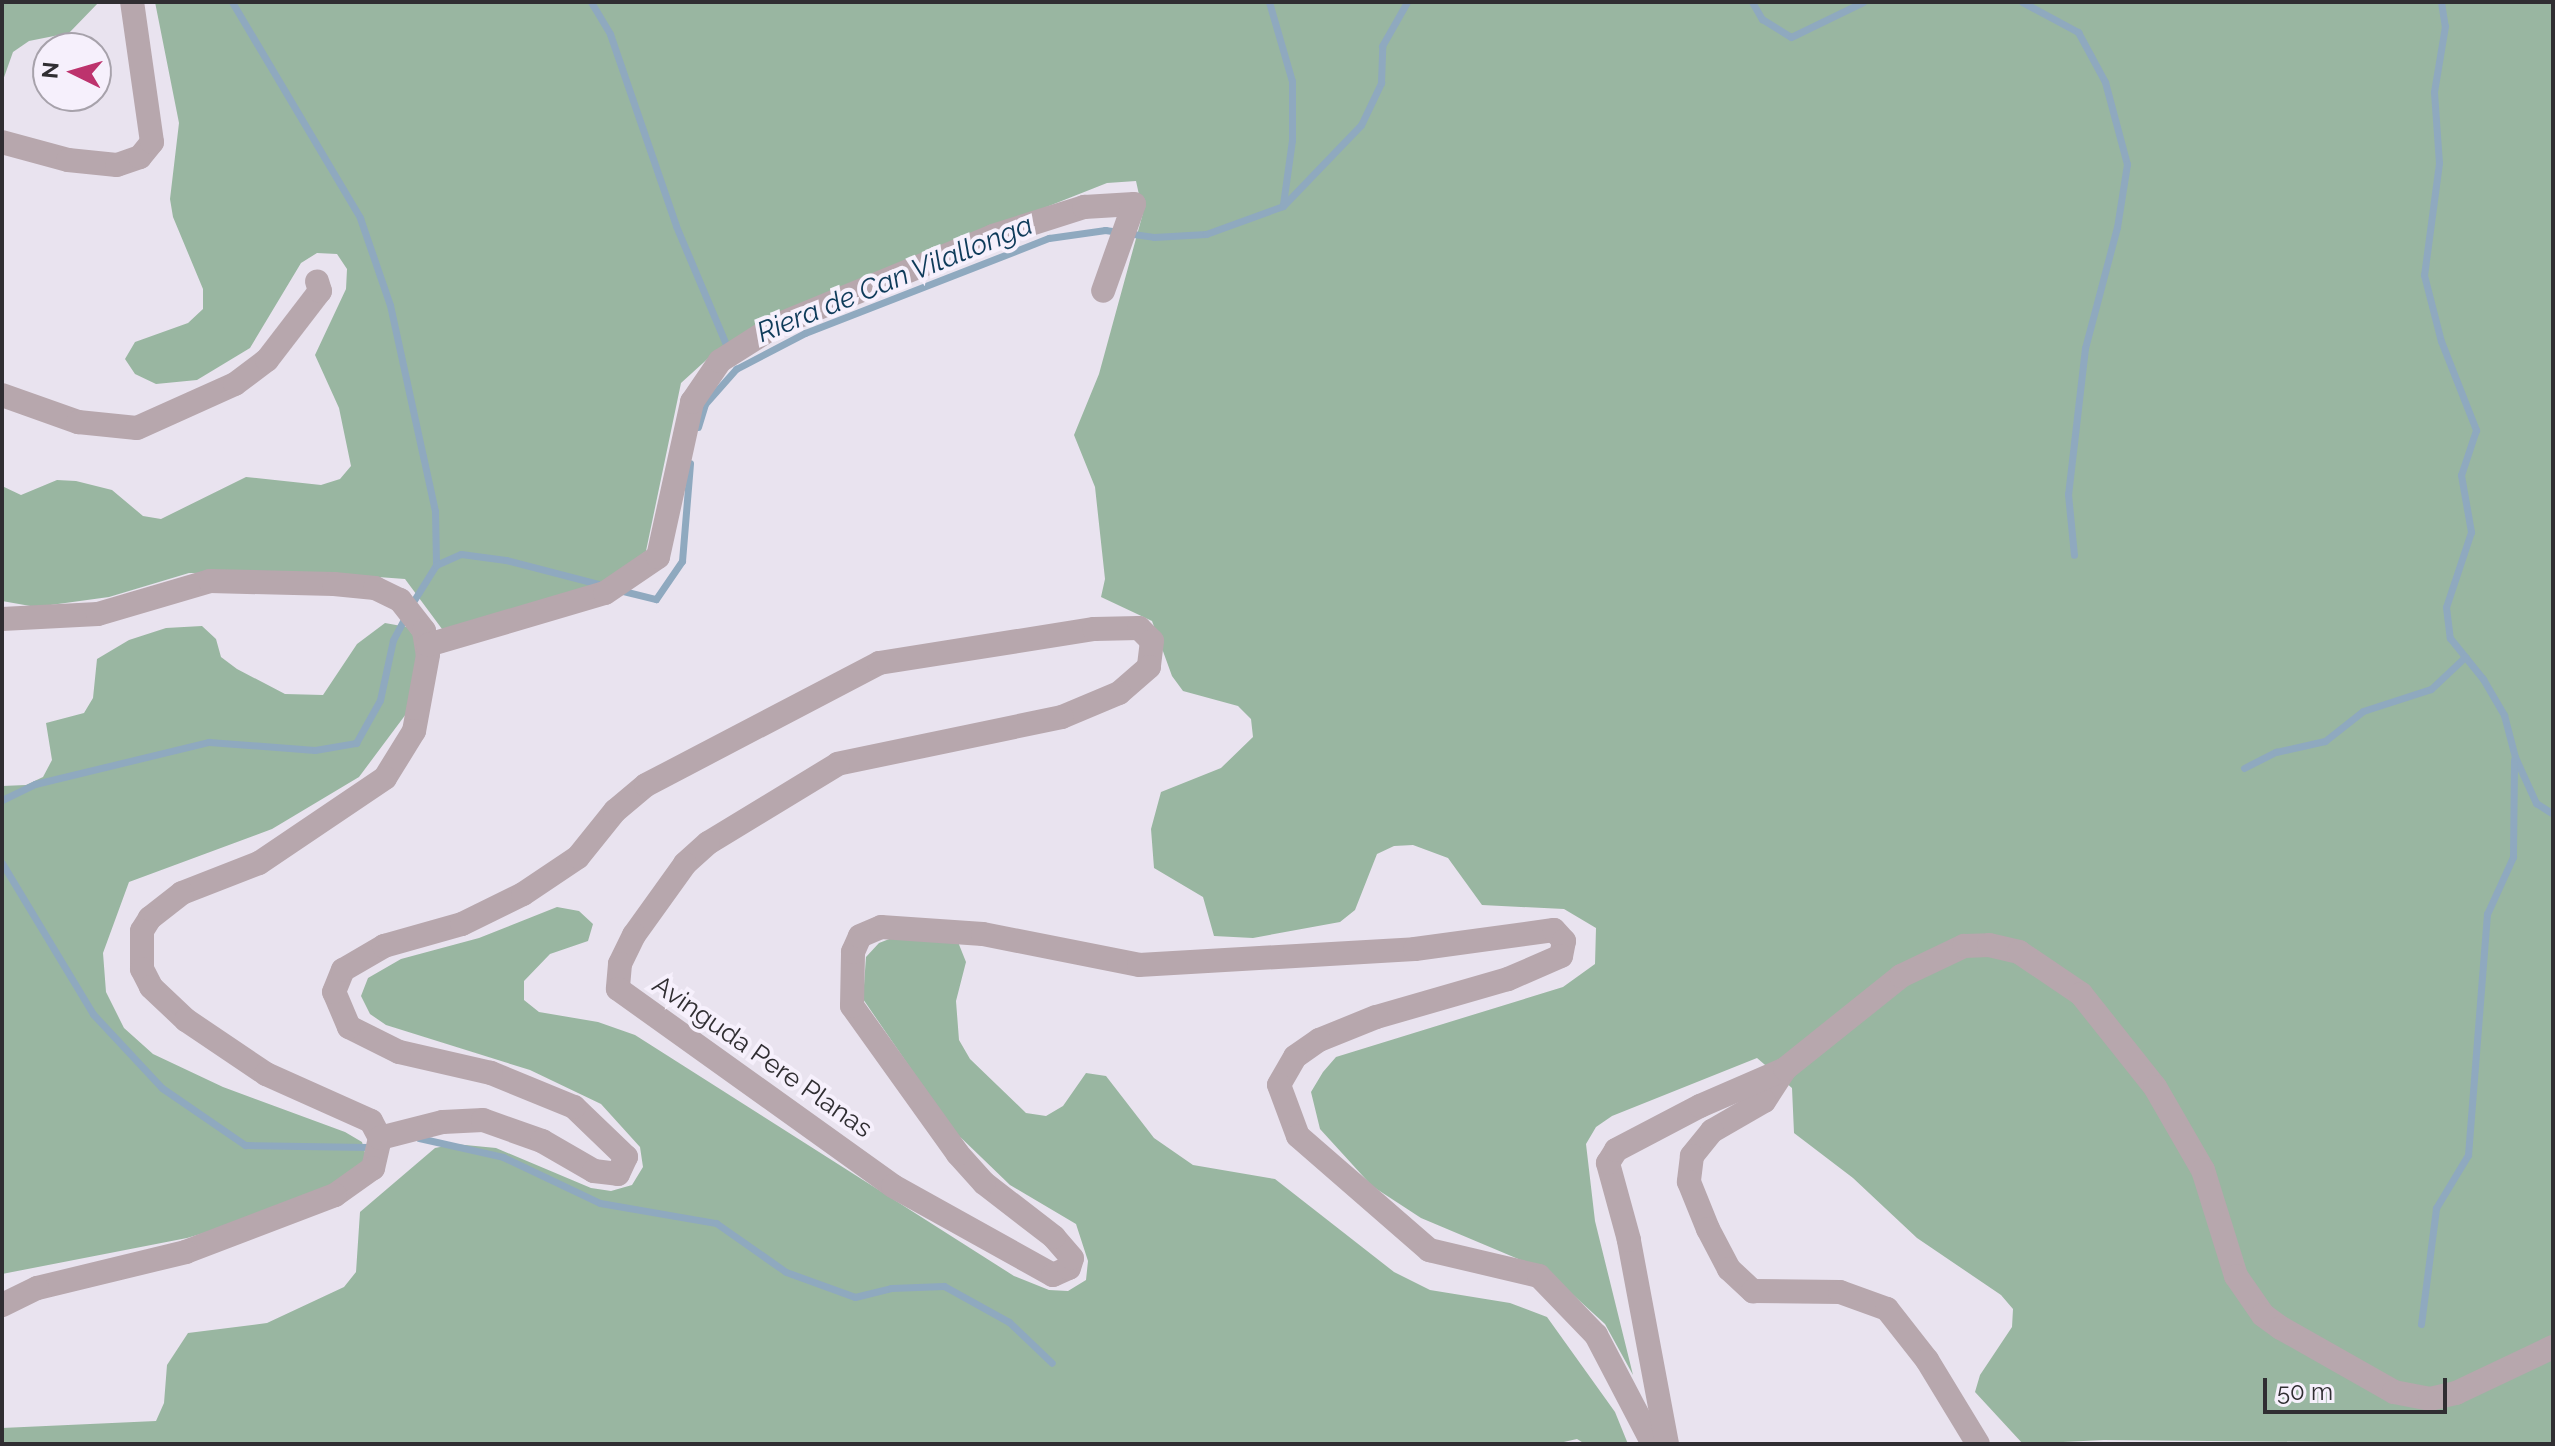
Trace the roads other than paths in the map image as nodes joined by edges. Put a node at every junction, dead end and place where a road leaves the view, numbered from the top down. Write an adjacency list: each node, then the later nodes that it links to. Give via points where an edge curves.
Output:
1 (132, 2): 2 (street, via 152,142 140,157 117,165)
2 (2, 142)
3 (317, 281): 5 (street, via 320,291 267,360 212,396 137,428 78,422)
4 (1103, 291): 7 (street, via 1134,204 1084,207 993,236 775,326 720,361 692,402 658,557 605,593)
5 (2, 395)
6 (2, 619): 7 (street, via 98,614 210,581 334,584 391,594 415,617)
7 (428, 645): 9 (street, via 424,697 414,731 385,778 259,863 182,893 163,905 142,931 142,969 151,987 186,1020 266,1074 364,1116)
8 (1785, 1069): 11 (street, via 1901,976 1937,956 1989,945 2019,952 2081,994 2155,1087 2203,1170 2236,1276 2263,1315 2394,1392 2430,1399 2456,1393); 13 (street, via 1616,1150 1608,1163 1629,1240); 14 (street, via 1764,1101 1712,1131 1692,1156 1689,1182 1708,1229 1729,1269 1753,1291 1840,1292 1887,1309 1927,1360)
9 (380, 1138): 10 (street, via 378,1156 366,1177 335,1195 186,1252 37,1288); 12 (street, Avinguda Pere Planas, via 443,1122 483,1120 542,1141 594,1171 618,1174 626,1157 574,1107 491,1073 399,1052 349,1027 334,992 343,970 384,946 462,924 523,894 578,857 615,811 646,785 879,663 1094,629 1139,628 1152,641 1149,667 1119,693 1062,717 838,764 708,843 685,864 634,935 620,964 618,989 893,1186 1053,1275 1069,1268 1072,1258 958,1154 852,1006 853,952 860,936 881,927 983,934 1139,965 1415,949 1554,930 1564,941 1561,956 1508,979 1376,1017 1319,1040 1295,1057 1279,1085 1298,1136 1429,1250 1539,1276 1596,1335)
10 (2, 1305)
11 (2553, 1347)
12 (1653, 1444)
13 (1667, 1444)
14 (1978, 1444)

